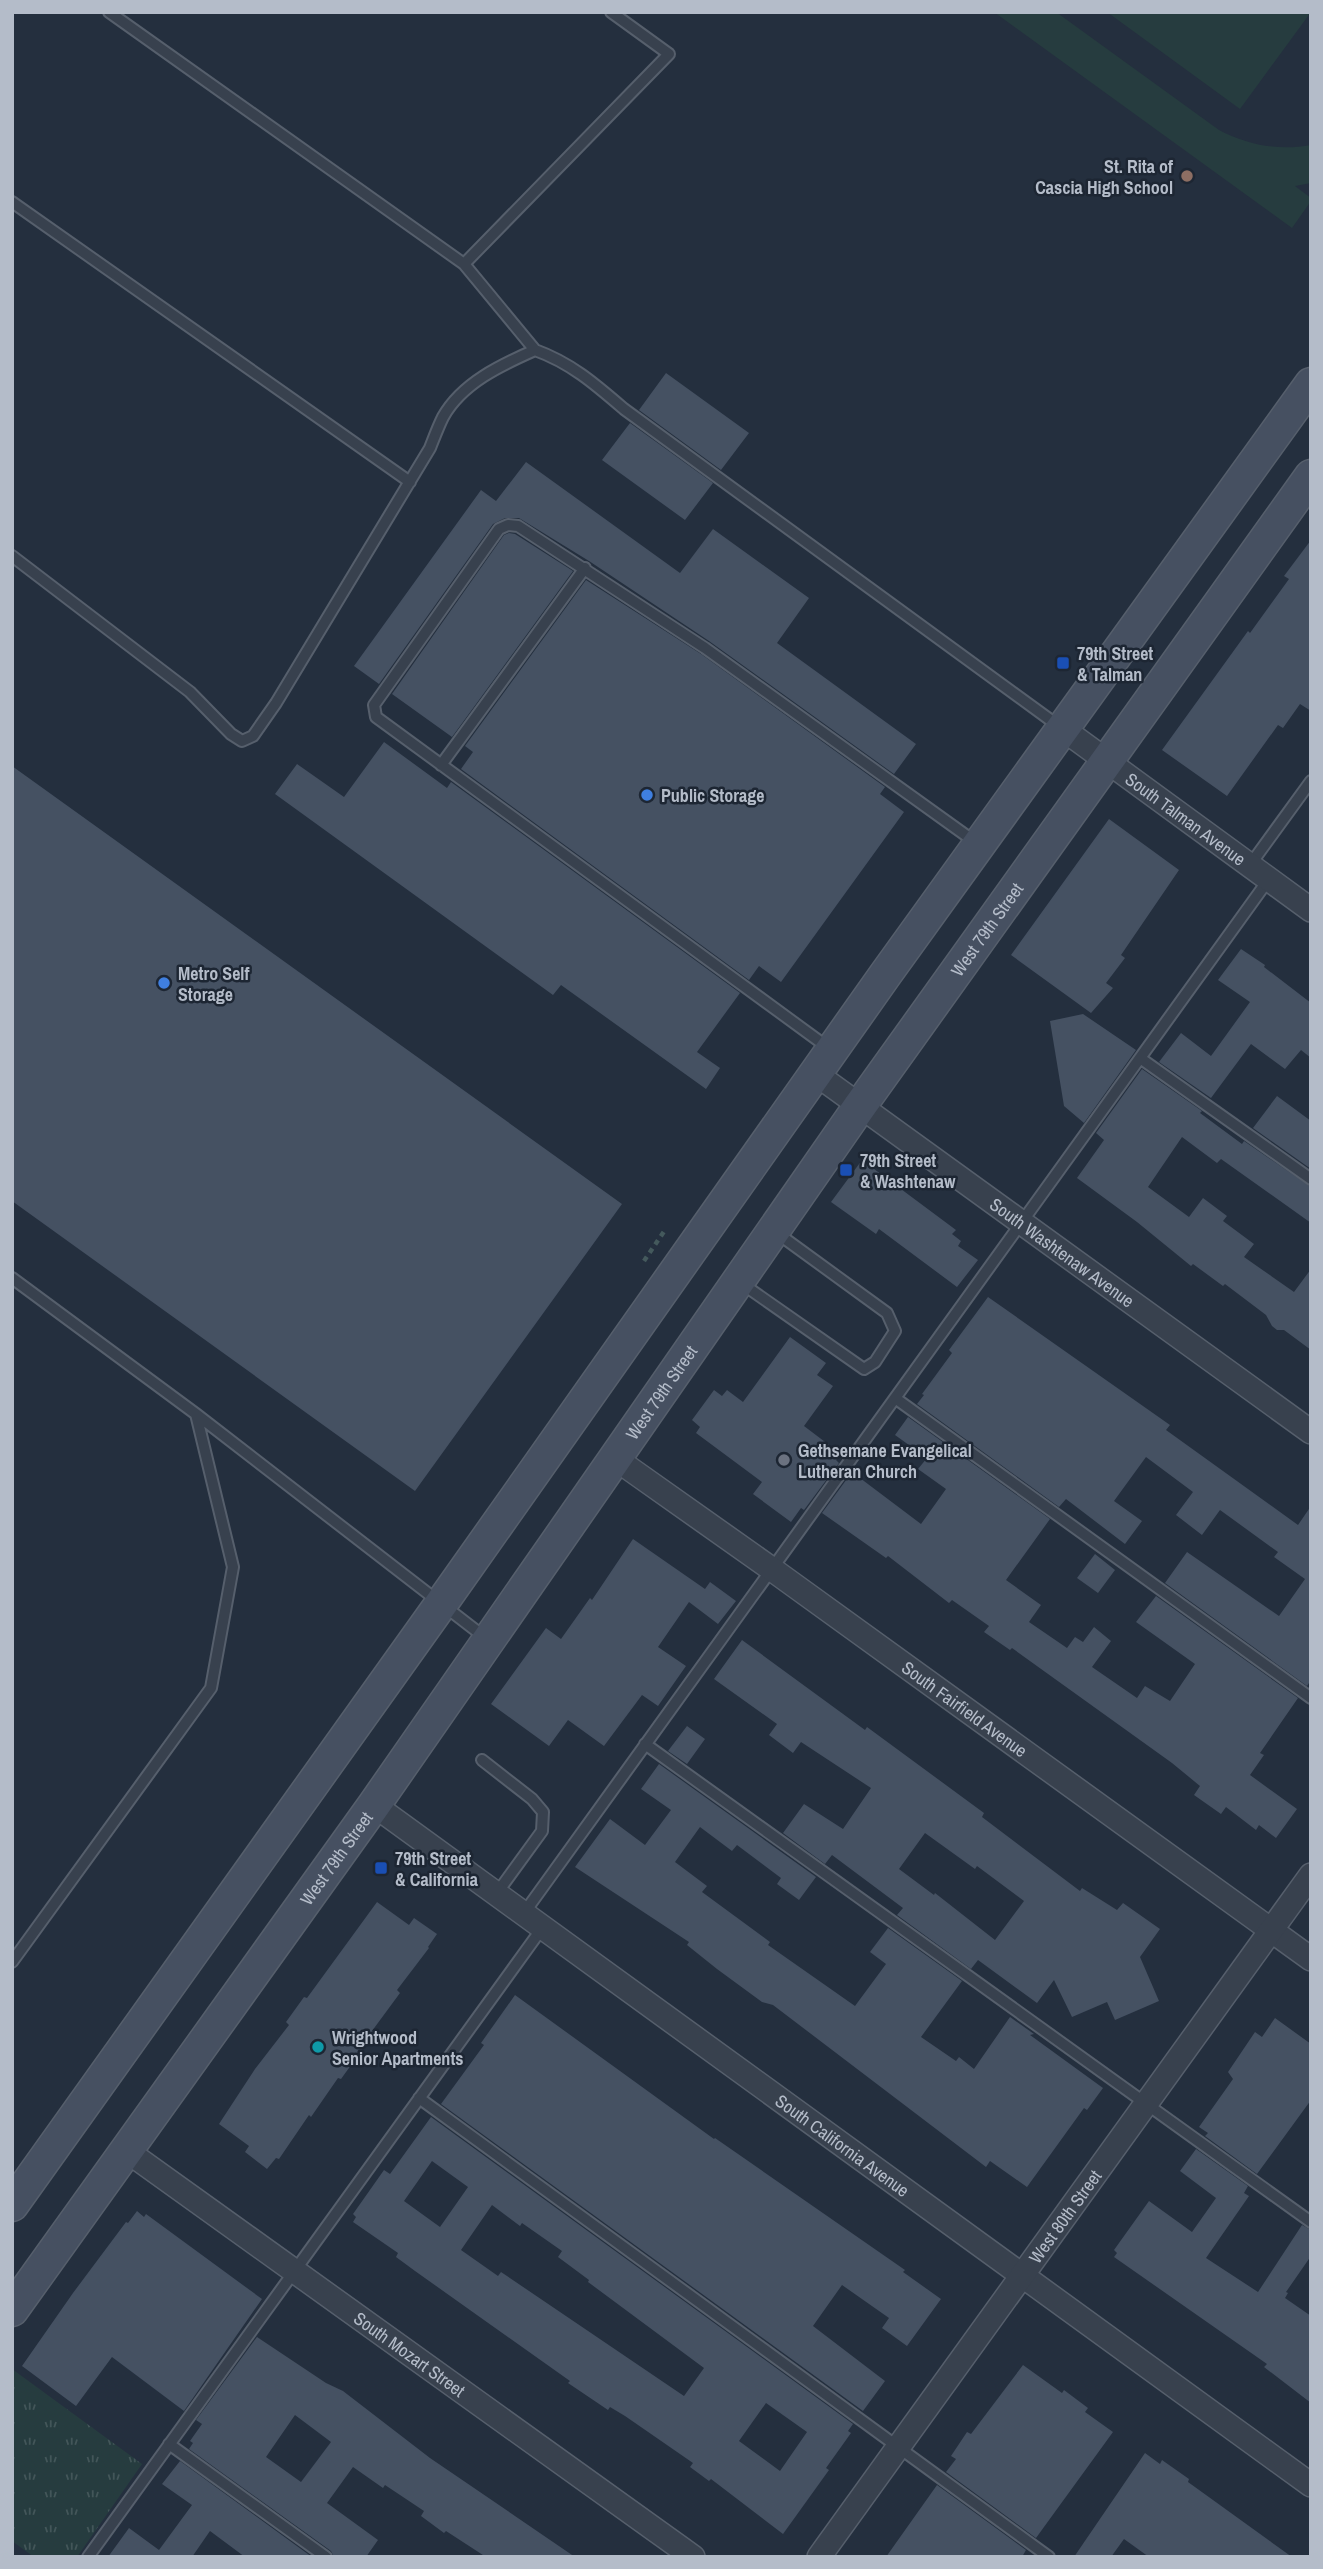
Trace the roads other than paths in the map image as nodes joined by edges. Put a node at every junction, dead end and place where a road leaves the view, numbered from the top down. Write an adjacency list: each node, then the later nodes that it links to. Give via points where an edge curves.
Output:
1 (109, 12): 4 (lane)
2 (611, 12): 4 (lane, via 669,54)
3 (12, 202): 8 (lane)
4 (464, 264): 5 (lane)
5 (535, 350): 8 (lane, via 466,389 444,415); 11 (lane, via 560,359)
6 (1311, 384): 11 (main road)
7 (1311, 476): 12 (main road, West 79th Street)
8 (410, 482): 9 (lane, via 264,721 253,736 242,741 190,692)
9 (12, 556)
10 (585, 568): 13 (lane); 13 (lane, via 518,526 499,529 374,705 376,717); 15 (lane, via 705,648)
11 (1063, 729): 12 (street, South Talman Avenue); 15 (main road)
12 (1107, 761): 16 (street, South Talman Avenue); 21 (main road, West 79th Street)
13 (442, 765): 20 (lane)
14 (1311, 781): 16 (lane)
15 (979, 845): 20 (main road)
16 (1250, 865): 17 (street, South Talman Avenue)
17 (1269, 879): 18 (street, South Talman Avenue); 19 (lane)
18 (1311, 909)
19 (1140, 1058): 22 (lane); 23 (lane)
20 (824, 1062): 21 (street, South Washtenaw Avenue); 32 (main road)
21 (860, 1106): 23 (street, South Washtenaw Avenue); 24 (main road, West 79th Street)
22 (1311, 1179)
23 (1022, 1221): 27 (lane); 29 (street, South Washtenaw Avenue)
24 (774, 1231): 26 (main road, West 79th Street); 26 (lane, via 887,1312 895,1331 875,1362 864,1369)
25 (12, 1279): 28 (lane)
26 (739, 1282): 30 (main road, West 79th Street)
27 (895, 1398): 31 (lane); 34 (lane)
28 (196, 1414): 32 (lane); 44 (lane, via 233,1567 211,1688)
29 (1311, 1432)
30 (616, 1459): 31 (street, South Fairfield Avenue); 33 (main road, West 79th Street)
31 (773, 1570): 35 (lane); 42 (street, South Fairfield Avenue)
32 (441, 1604): 33 (lane); 48 (main road)
33 (489, 1640): 37 (main road, West 79th Street)
34 (1311, 1698)
35 (645, 1744): 40 (lane); 46 (lane)
36 (482, 1760): 39 (lane, via 543,1812 542,1831)
37 (374, 1805): 39 (street, South California Avenue); 47 (main road, West 79th Street)
38 (1311, 1875): 42 (street, West 80th Street)
39 (497, 1893): 40 (street, South California Avenue)
40 (524, 1913): 41 (street, South California Avenue)
41 (543, 1927): 45 (lane); 51 (street, South California Avenue)
42 (1271, 1930): 43 (street, South Fairfield Avenue); 46 (street, West 80th Street)
43 (1311, 1959)
44 (12, 1962)
45 (419, 2098): 50 (lane); 54 (lane)
46 (1146, 2103): 49 (lane); 51 (street, West 80th Street)
47 (127, 2151): 50 (street, South Mozart Street); 52 (main road, West 79th Street)
48 (12, 2205)
49 (1311, 2222)
50 (294, 2271): 53 (lane); 58 (street, South Mozart Street)
51 (1022, 2275): 54 (street, West 80th Street); 55 (street, South California Avenue)
52 (12, 2310)
53 (169, 2444): 56 (lane); 57 (lane)
54 (898, 2447): 59 (street, West 80th Street); 60 (lane)
55 (1311, 2485)
56 (88, 2557)
57 (326, 2557)
58 (693, 2557)
59 (819, 2557)
60 (1049, 2557)

